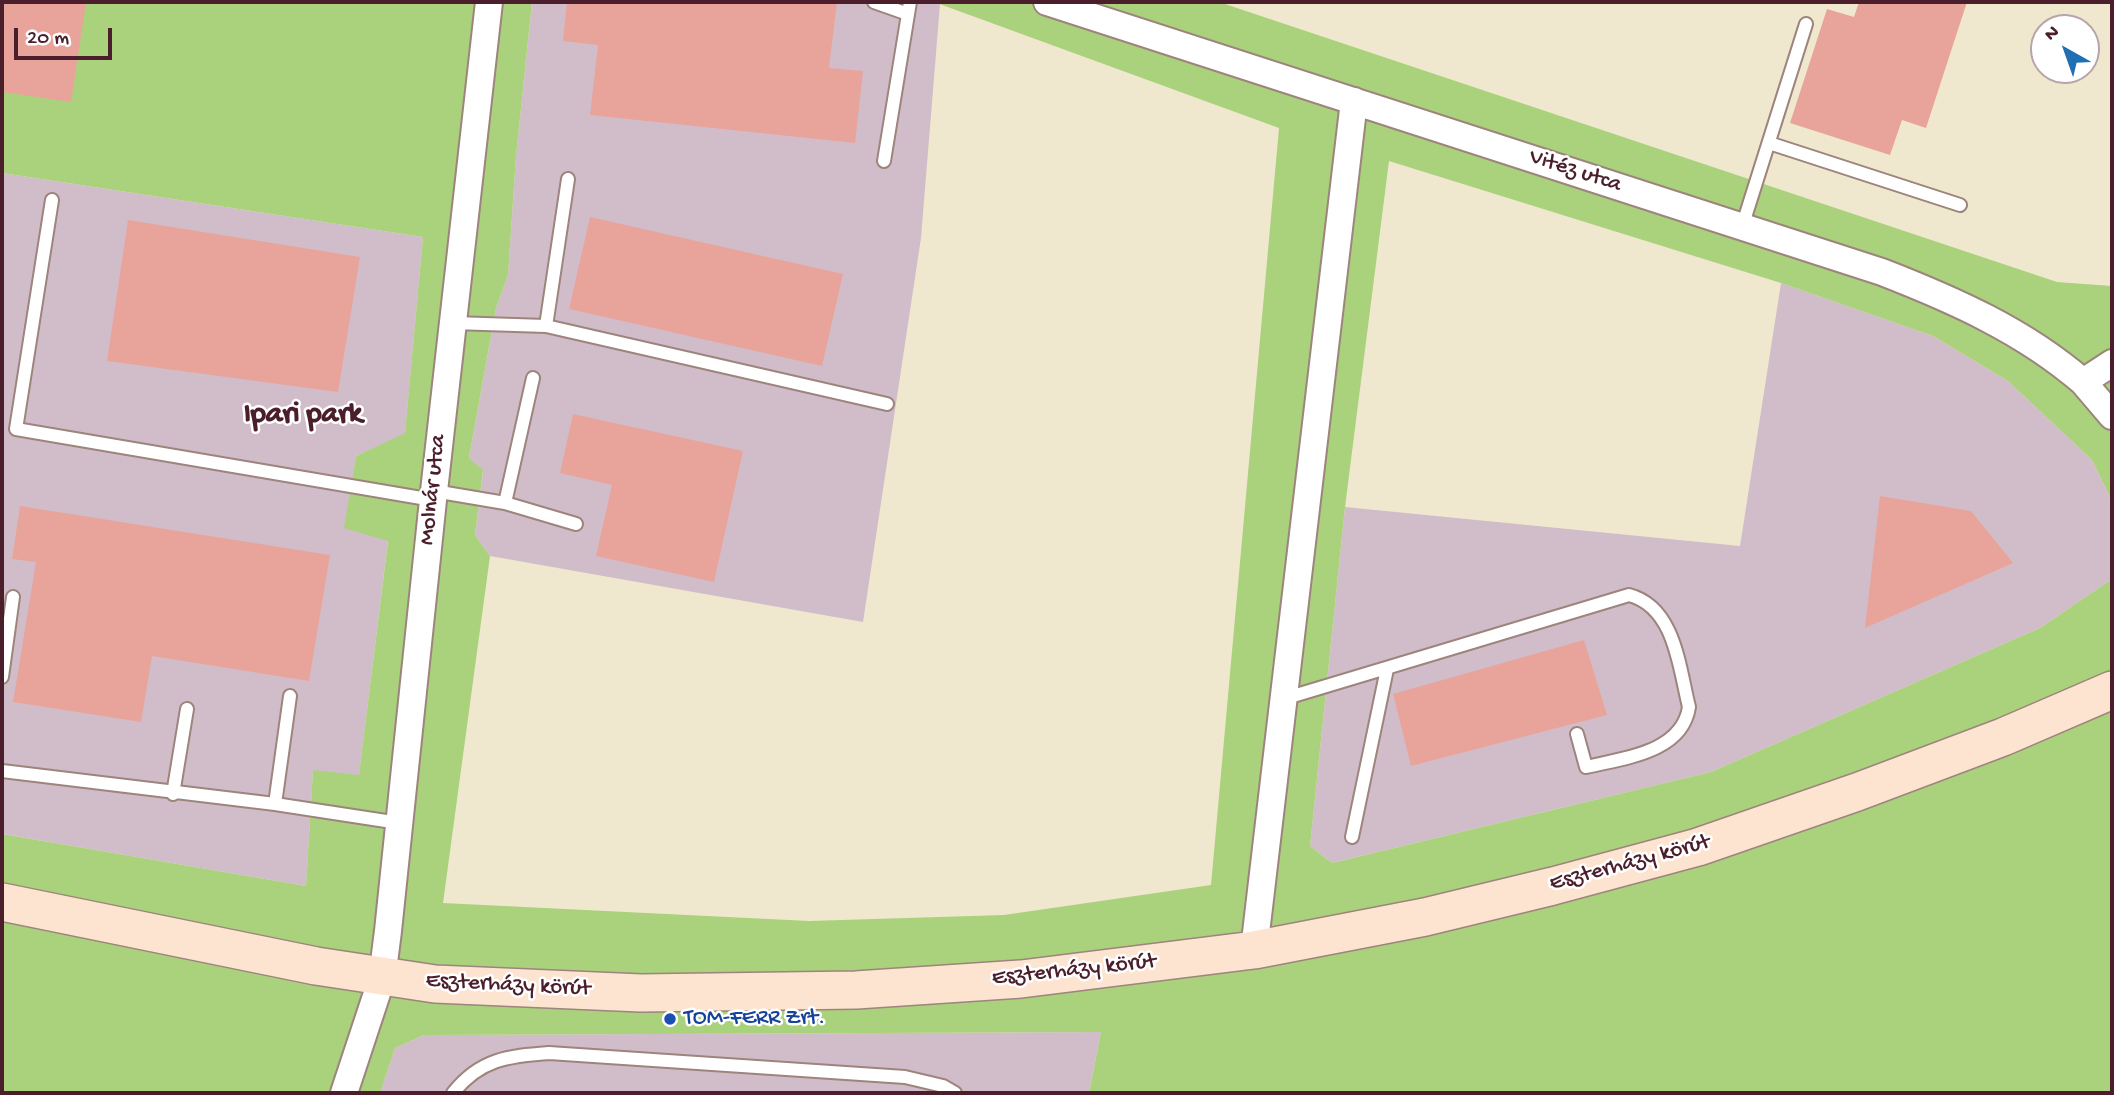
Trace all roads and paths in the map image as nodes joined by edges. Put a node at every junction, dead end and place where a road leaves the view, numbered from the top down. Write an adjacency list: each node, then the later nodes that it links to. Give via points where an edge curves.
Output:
1 (489, 2): 13 (street, Molnár utca)
2 (874, 2): 4 (lane)
3 (1047, 2): 6 (street, Vitéz utca)
4 (909, 8): 8 (lane)
5 (1806, 23): 7 (lane)
6 (1354, 101): 12 (street, Vitéz utca); 28 (street)
7 (1769, 143): 11 (lane); 12 (lane)
8 (884, 161)
9 (568, 179): 14 (lane)
10 (52, 200): 20 (lane, via 16,429)
11 (1960, 205)
12 (1742, 227): 17 (street, Vitéz utca, via 1940,295 2018,334)
13 (453, 323): 14 (lane); 20 (street, Molnár utca)
14 (546, 326): 18 (lane)
15 (2112, 363): 17 (street)
16 (533, 378): 21 (lane)
17 (2083, 382): 19 (street, Vitéz utca)
18 (887, 404)
19 (2112, 416)
20 (434, 496): 21 (lane); 34 (street, Molnár utca)
21 (505, 503): 22 (lane)
22 (576, 524)
23 (13, 597): 25 (lane)
24 (1387, 669): 28 (lane); 30 (lane, via 1629,595 1643,599 1670,631 1689,707 1687,719 1665,743 1586,767); 35 (lane)
25 (2, 677)
26 (2112, 690): 37 (street, Eszterházy körút, via 2003,737 1698,847 1425,917)
27 (290, 696): 33 (lane)
28 (1283, 699): 37 (street)
29 (187, 709): 32 (lane)
30 (1577, 734)
31 (2, 771): 32 (lane)
32 (173, 794): 33 (lane)
33 (275, 804): 34 (lane)
34 (399, 822): 38 (street, Molnár utca)
35 (1352, 837)
36 (2, 902): 38 (street, Eszterházy körút)
37 (1254, 950): 38 (street, Eszterházy körút, via 1021,979 856,990 641,993)
38 (382, 978): 39 (street, Molnár utca)
39 (344, 1093)
40 (453, 1093): 41 (lane, via 471,1074 493,1061 548,1053 905,1077)
41 (955, 1093)

